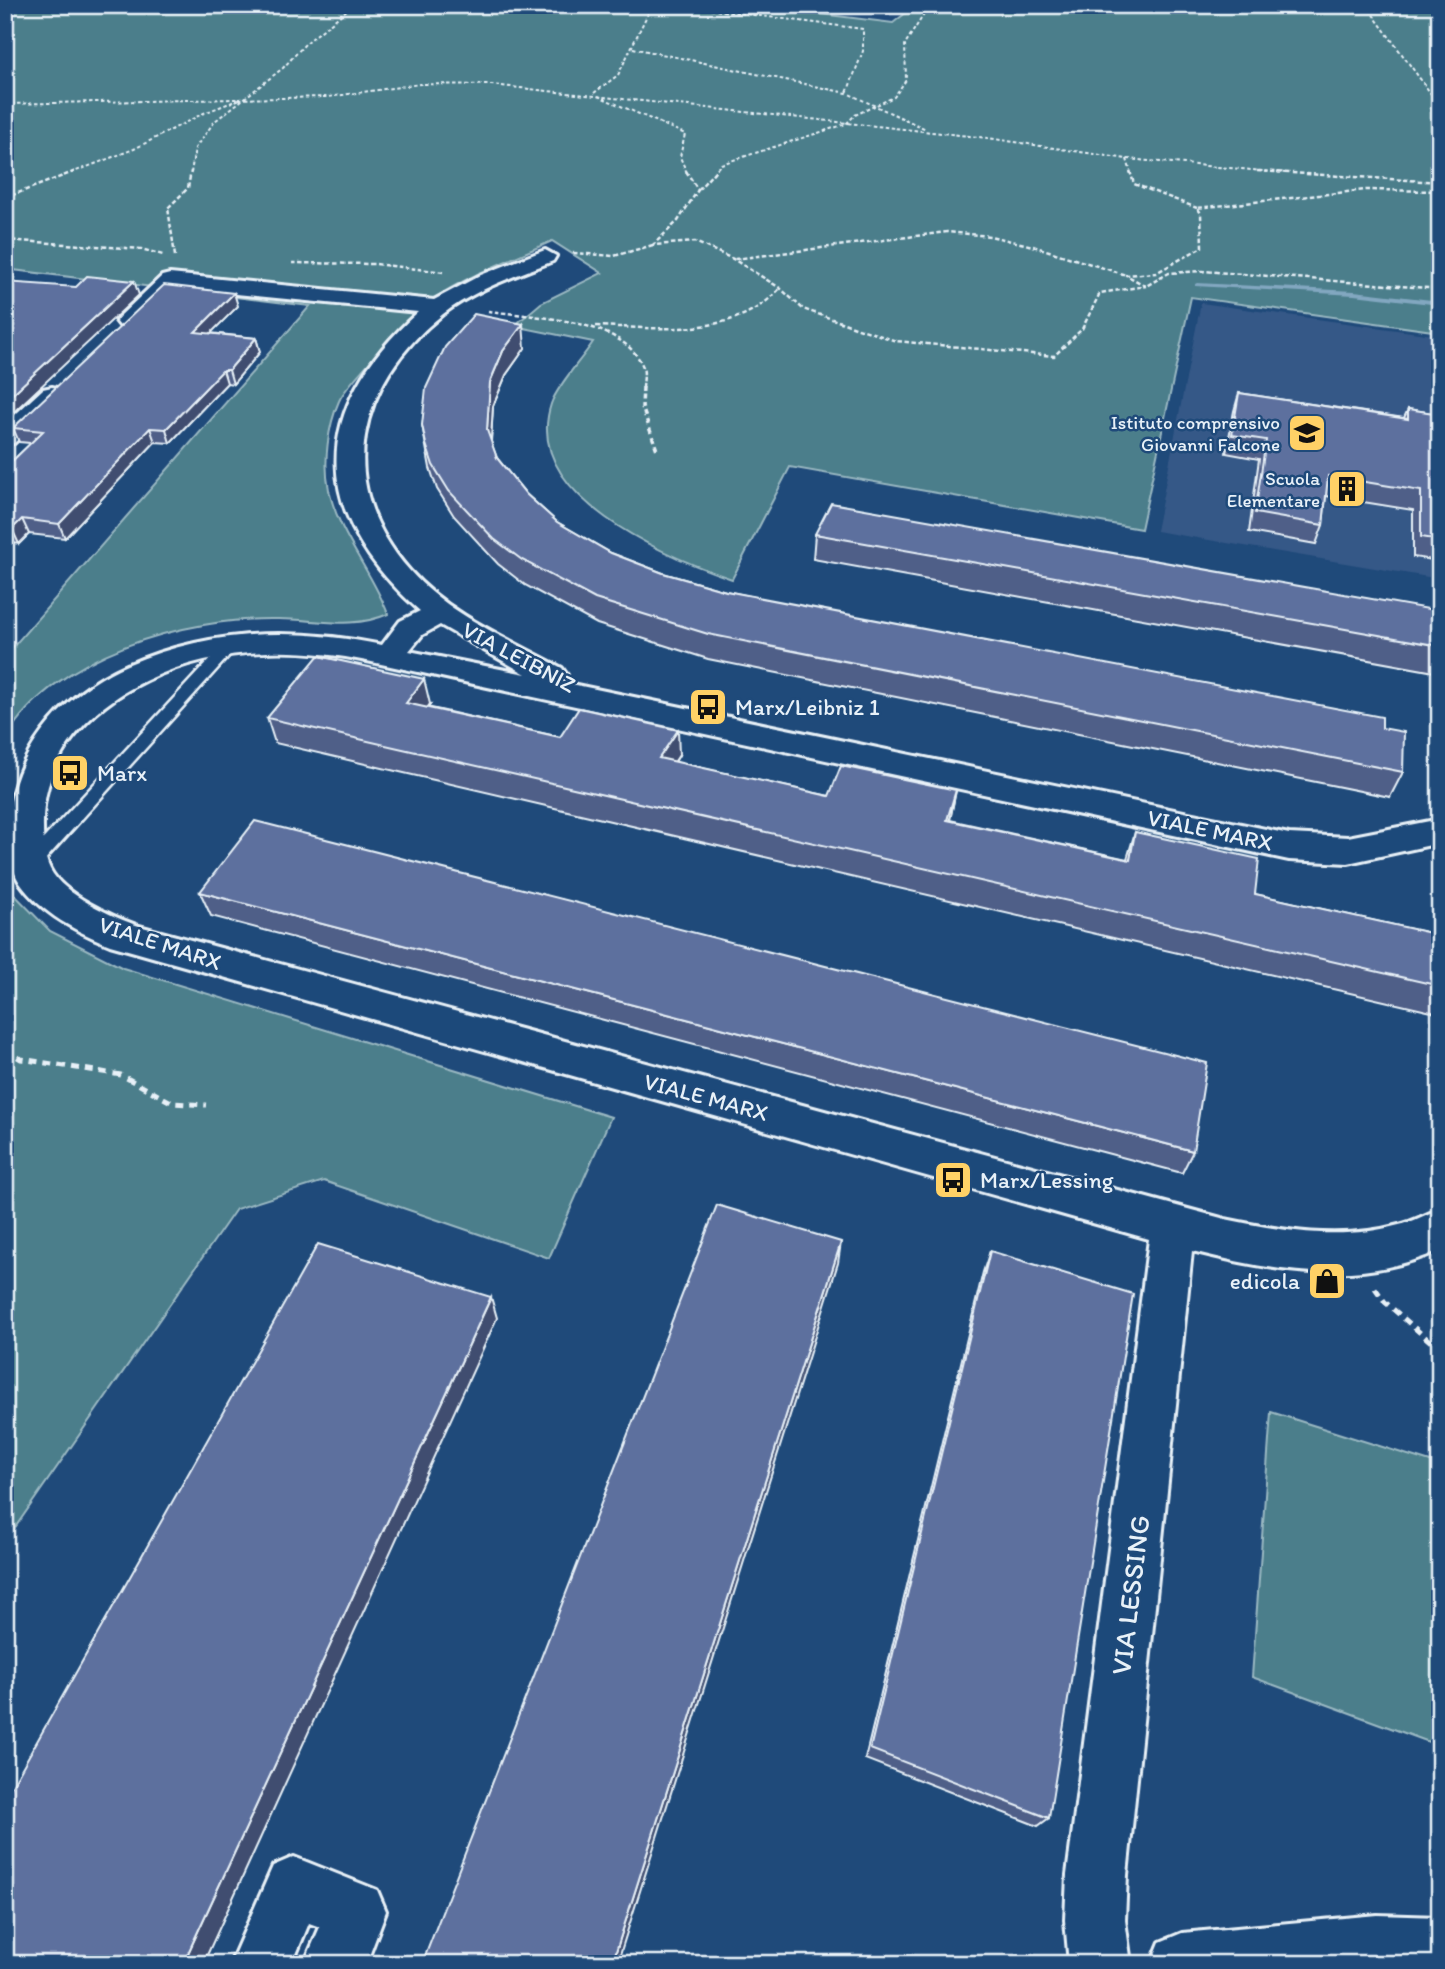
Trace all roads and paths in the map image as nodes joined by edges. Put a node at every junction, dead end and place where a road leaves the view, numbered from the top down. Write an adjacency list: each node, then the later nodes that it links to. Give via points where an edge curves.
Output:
1 (353, 5): 9 (path)
2 (652, 5): 6 (path)
3 (675, 5): 7 (path, via 863,29 863,51)
4 (930, 5): 12 (path, via 905,44 906,80 894,97)
5 (1366, 5): 11 (path)
6 (633, 48): 7 (path); 8 (path, via 618,75)
7 (847, 93): 12 (path)
8 (593, 94): 9 (path, via 461,83 328,97); 13 (path); 17 (path, via 685,134 678,148 679,161)
9 (244, 98): 10 (path); 19 (path, via 134,149); 27 (path, via 215,121 195,148 188,188 167,208)
10 (5, 104)
11 (1440, 106)
12 (876, 107): 13 (path); 14 (path)
13 (846, 124): 14 (path); 17 (path, via 721,164)
14 (930, 131): 15 (path)
15 (1127, 159): 16 (path, via 1256,172); 20 (path, via 1133,184)
16 (1440, 182)
17 (698, 190): 22 (path, via 678,221)
18 (1440, 191): 20 (path, via 1366,190)
19 (5, 198)
20 (1197, 208): 28 (path, via 1202,247 1156,272)
21 (5, 240): 27 (path, via 141,249)
22 (653, 245): 23 (path, via 615,257 592,258 561,250); 25 (path, via 695,242)
23 (545, 256): 29 (street, VIA LEIBNIZ)
24 (184, 258): 27 (path)
25 (733, 259): 28 (path, via 947,232 1033,246); 31 (path)
26 (287, 263): 29 (path, via 375,264)
27 (173, 270): 33 (street); 35 (street)
28 (1126, 275): 30 (path)
29 (485, 282): 33 (street, VIA LEIBNIZ)
30 (1146, 286): 31 (path, via 1100,293 1076,340 1054,356 896,341 803,309); 32 (path, via 1169,273 1203,271)
31 (780, 288): 34 (path, via 759,309 718,323 681,328)
32 (1440, 289)
33 (438, 307): 34 (path); 39 (street, VIA LEIBNIZ, via 404,337 372,377 354,412 347,459 353,500 373,543 405,582)
34 (593, 326): 38 (path, via 629,348 644,368 642,407)
35 (112, 336)
36 (73, 373): 37 (street)
37 (5, 438)
38 (657, 450)
39 (440, 613): 41 (street, VIA LEIBNIZ, via 411,628); 42 (street, VIA LEIBNIZ)
40 (230, 646): 41 (street, VIALE MARX, via 295,642); 44 (lane); 44 (street, VIALE MARX, via 135,673 83,702 50,731 20,771 10,802 12,839)
41 (389, 656): 42 (street, VIALE MARX)
42 (600, 700): 43 (street, VIALE MARX, via 1289,847 1348,850)
43 (1440, 831)
44 (28, 867): 47 (street, VIALE MARX, via 77,914 127,936)
45 (5, 1050): 46 (path, via 21,1059 121,1075 173,1103)
46 (206, 1105)
47 (1172, 1226): 49 (street, VIALE MARX, via 1275,1248); 54 (street, VIA LESSING, via 1097,1875 1095,1920)
48 (1440, 1229): 49 (street, VIALE MARX, via 1403,1247)
49 (1350, 1254): 50 (path, via 1385,1302)
50 (1440, 1350)
51 (1440, 1947): 55 (street, via 1377,1945)
52 (261, 1964): 53 (street, via 294,1887 356,1911)
53 (335, 1964)
54 (1100, 1964)
55 (1182, 1964)

